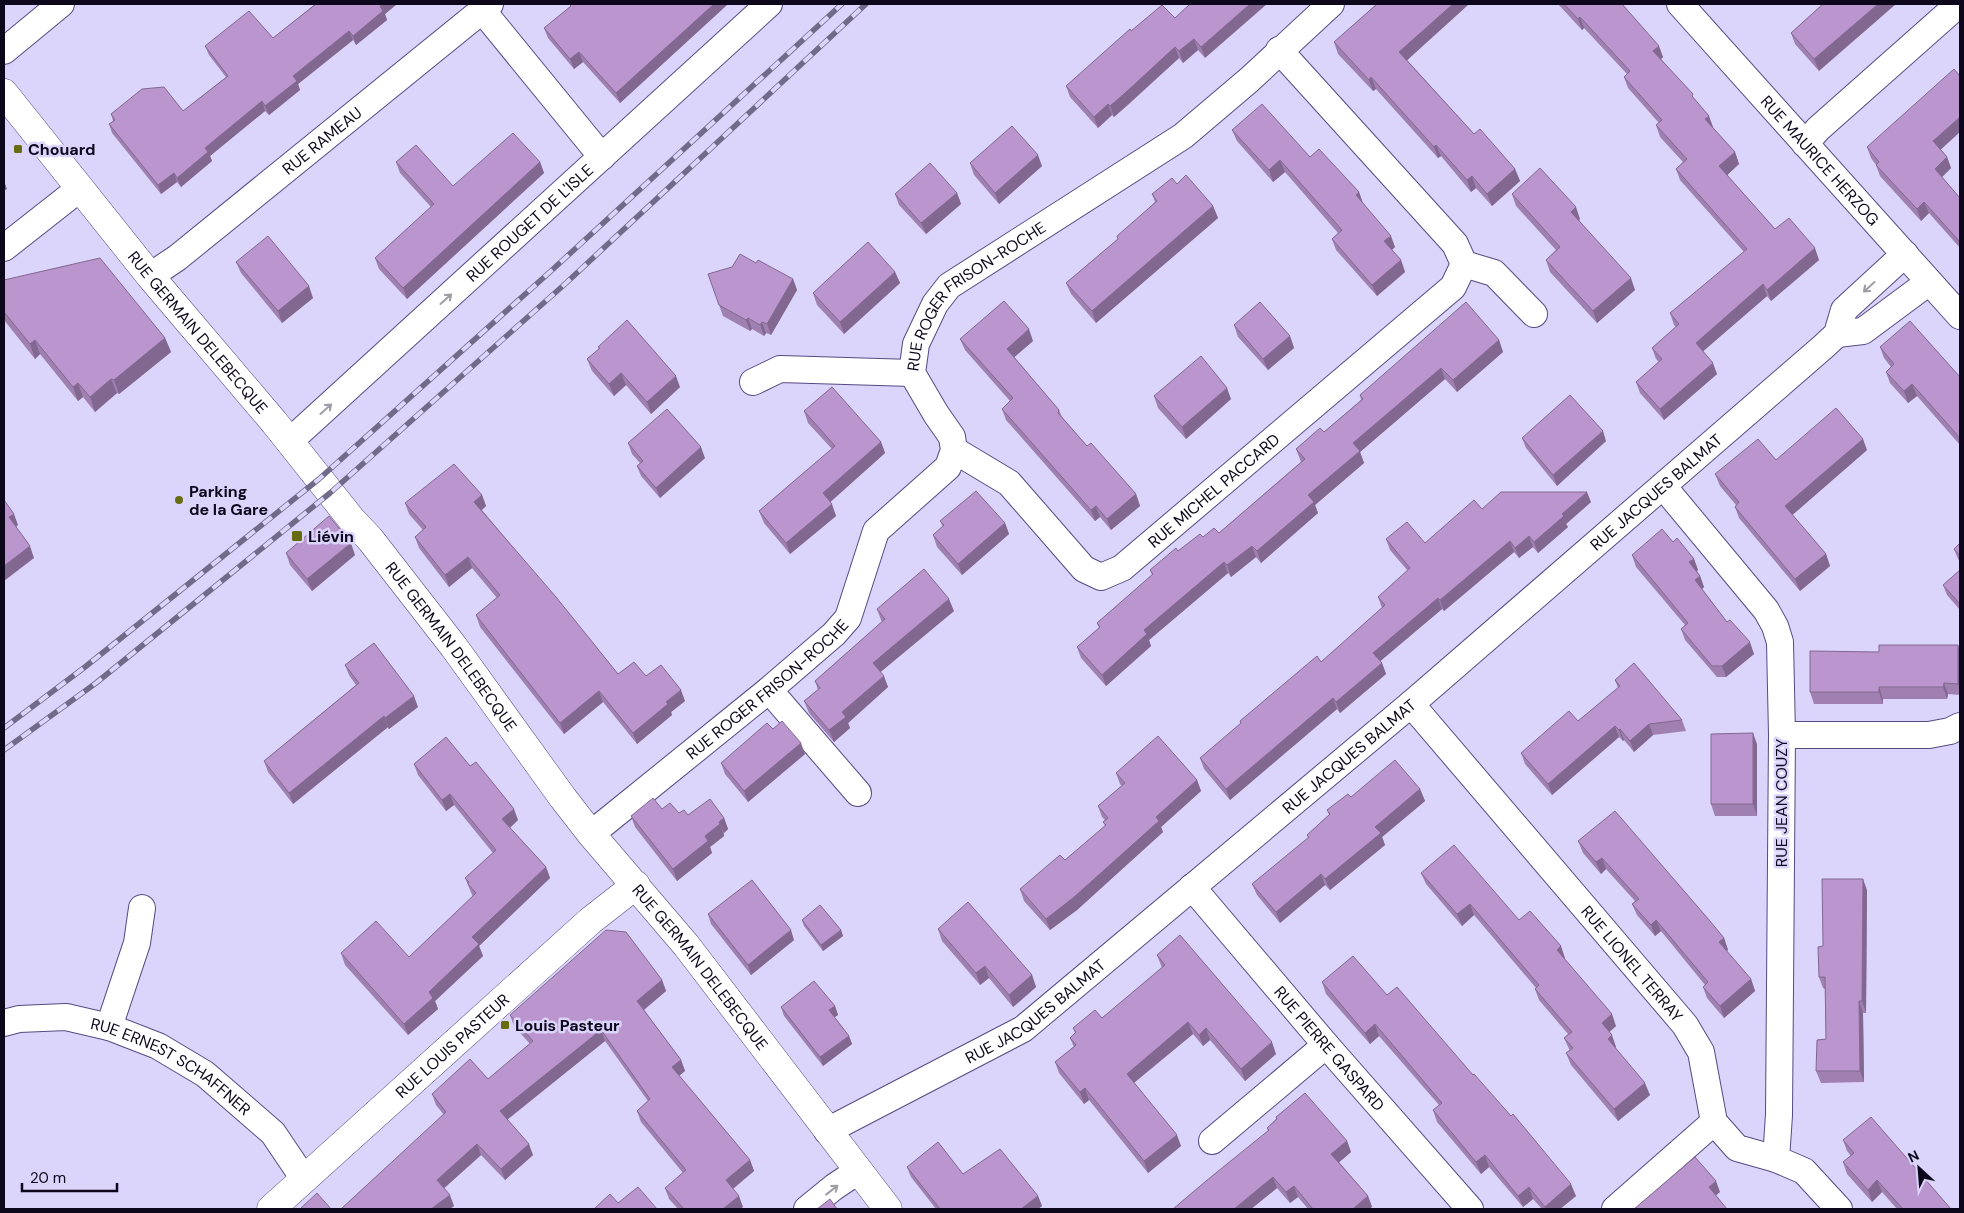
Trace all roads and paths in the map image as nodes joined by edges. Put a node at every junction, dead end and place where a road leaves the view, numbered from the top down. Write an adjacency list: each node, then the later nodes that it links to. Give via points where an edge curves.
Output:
1 (61, 4): 8 (street)
2 (769, 4): 11 (street, RUE ROUGET DE L'ISLE)
3 (1331, 4): 7 (street, RUE ROGER FRISON-ROCHE)
4 (1680, 4): 10 (street, RUE MAURICE HERZOG)
5 (1959, 4): 10 (street)
6 (486, 7): 11 (street); 16 (street, RUE RAMEAU, via 177,258)
7 (1279, 50): 15 (street, via 1455,244); 21 (street, RUE ROGER FRISON-ROCHE, via 1183,136 949,286 935,304 916,344)
8 (4, 51)
9 (4, 93): 12 (street, RUE GERMAIN DELEBECQUE)
10 (1805, 144): 14 (street, RUE MAURICE HERZOG)
11 (602, 157): 23 (street, RUE ROUGET DE L'ISLE, one-way to 11)
12 (79, 189): 13 (street); 16 (street, RUE GERMAIN DELEBECQUE)
13 (4, 248)
14 (1905, 254): 17 (street, RUE MAURICE HERZOG); 20 (street, one-way to 20, via 1844,310)
15 (1464, 264): 18 (street, via 1494,273); 24 (street, RUE MICHEL PACCARD, via 1453,287 1122,568 1101,577 1084,568 1009,483)
16 (150, 276): 23 (street, RUE GERMAIN DELEBECQUE)
17 (1928, 282): 19 (street, RUE MAURICE HERZOG); 20 (street, via 1863,331)
18 (1534, 314)
19 (1960, 316)
20 (1837, 334): 25 (street, RUE JACQUES BALMAT)
21 (912, 373): 22 (street, via 780,369); 24 (street, RUE ROGER FRISON-ROCHE, via 952,437)
22 (753, 382)
23 (290, 441): 31 (street, RUE GERMAIN DELEBECQUE, via 454,647)
24 (954, 450): 26 (street, RUE ROGER FRISON-ROCHE, via 948,467 876,531 848,618)
25 (1663, 486): 27 (street, RUE JACQUES BALMAT); 29 (street, RUE JEAN COUZY, via 1766,610 1775,626 1780,642)
26 (769, 690): 30 (street); 31 (street, RUE ROGER FRISON-ROCHE)
27 (1411, 704): 33 (street, RUE JACQUES BALMAT); 38 (street, RUE LIONEL TERRAY, via 1685,1025 1701,1052)
28 (1960, 726): 29 (street, via 1929,735)
29 (1782, 735): 41 (street, RUE JEAN COUZY)
30 (858, 793)
31 (591, 834): 32 (street, RUE GERMAIN DELEBECQUE)
32 (636, 885): 39 (street, RUE GERMAIN DELEBECQUE, via 686,945); 43 (street, RUE LOUIS PASTEUR, via 590,921)
33 (1192, 887): 37 (street, RUE PIERRE GASPARD); 39 (street, RUE JACQUES BALMAT, via 1023,1029)
34 (142, 908): 36 (street, via 137,943)
35 (4, 1023): 36 (street, RUE ERNEST SCHAFFNER, via 66,1017)
36 (109, 1027): 43 (street, RUE ERNEST SCHAFFNER, via 158,1046 205,1074 273,1133)
37 (1326, 1045): 40 (street); 47 (street, RUE PIERRE GASPARD)
38 (1714, 1122): 41 (street, via 1737,1148); 48 (street)
39 (827, 1131): 42 (street, RUE GERMAIN DELEBECQUE)
40 (1212, 1141)
41 (1776, 1159): 49 (street, via 1804,1171)
42 (858, 1172): 45 (street, one-way to 42); 46 (street, RUE GERMAIN DELEBECQUE)
43 (304, 1179): 44 (street, RUE LOUIS PASTEUR)
44 (271, 1209)
45 (807, 1209)
46 (888, 1209)
47 (1470, 1209)
48 (1615, 1209)
49 (1839, 1209)

